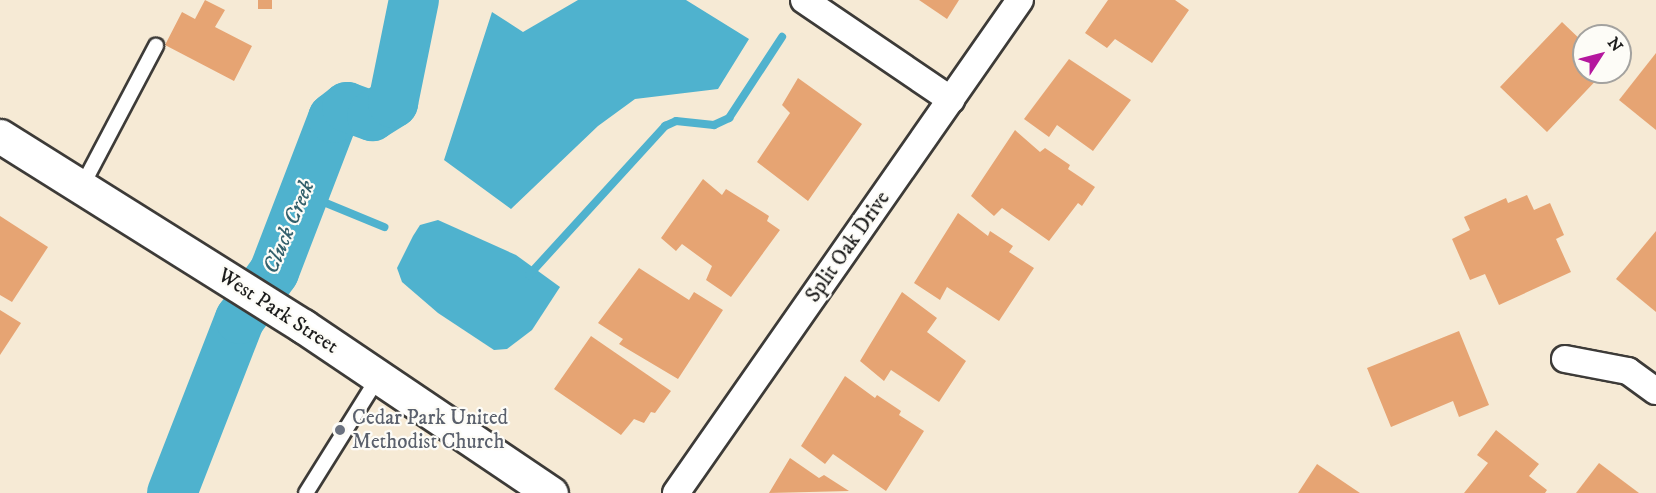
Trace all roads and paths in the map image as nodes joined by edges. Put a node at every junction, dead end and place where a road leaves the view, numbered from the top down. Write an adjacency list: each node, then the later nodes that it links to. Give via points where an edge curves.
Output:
1 (804, 0): 4 (street)
2 (1020, 0): 4 (street, Split Oak Drive)
3 (156, 46): 6 (lane)
4 (951, 100): 12 (street, Split Oak Drive)
5 (0, 136): 6 (street, West Park Street)
6 (81, 188): 8 (street, West Park Street)
7 (1565, 359): 9 (street, via 1628,371)
8 (380, 376): 10 (lane); 11 (street, West Park Street)
9 (1656, 391)
10 (306, 493)
11 (551, 493)
12 (676, 493)

